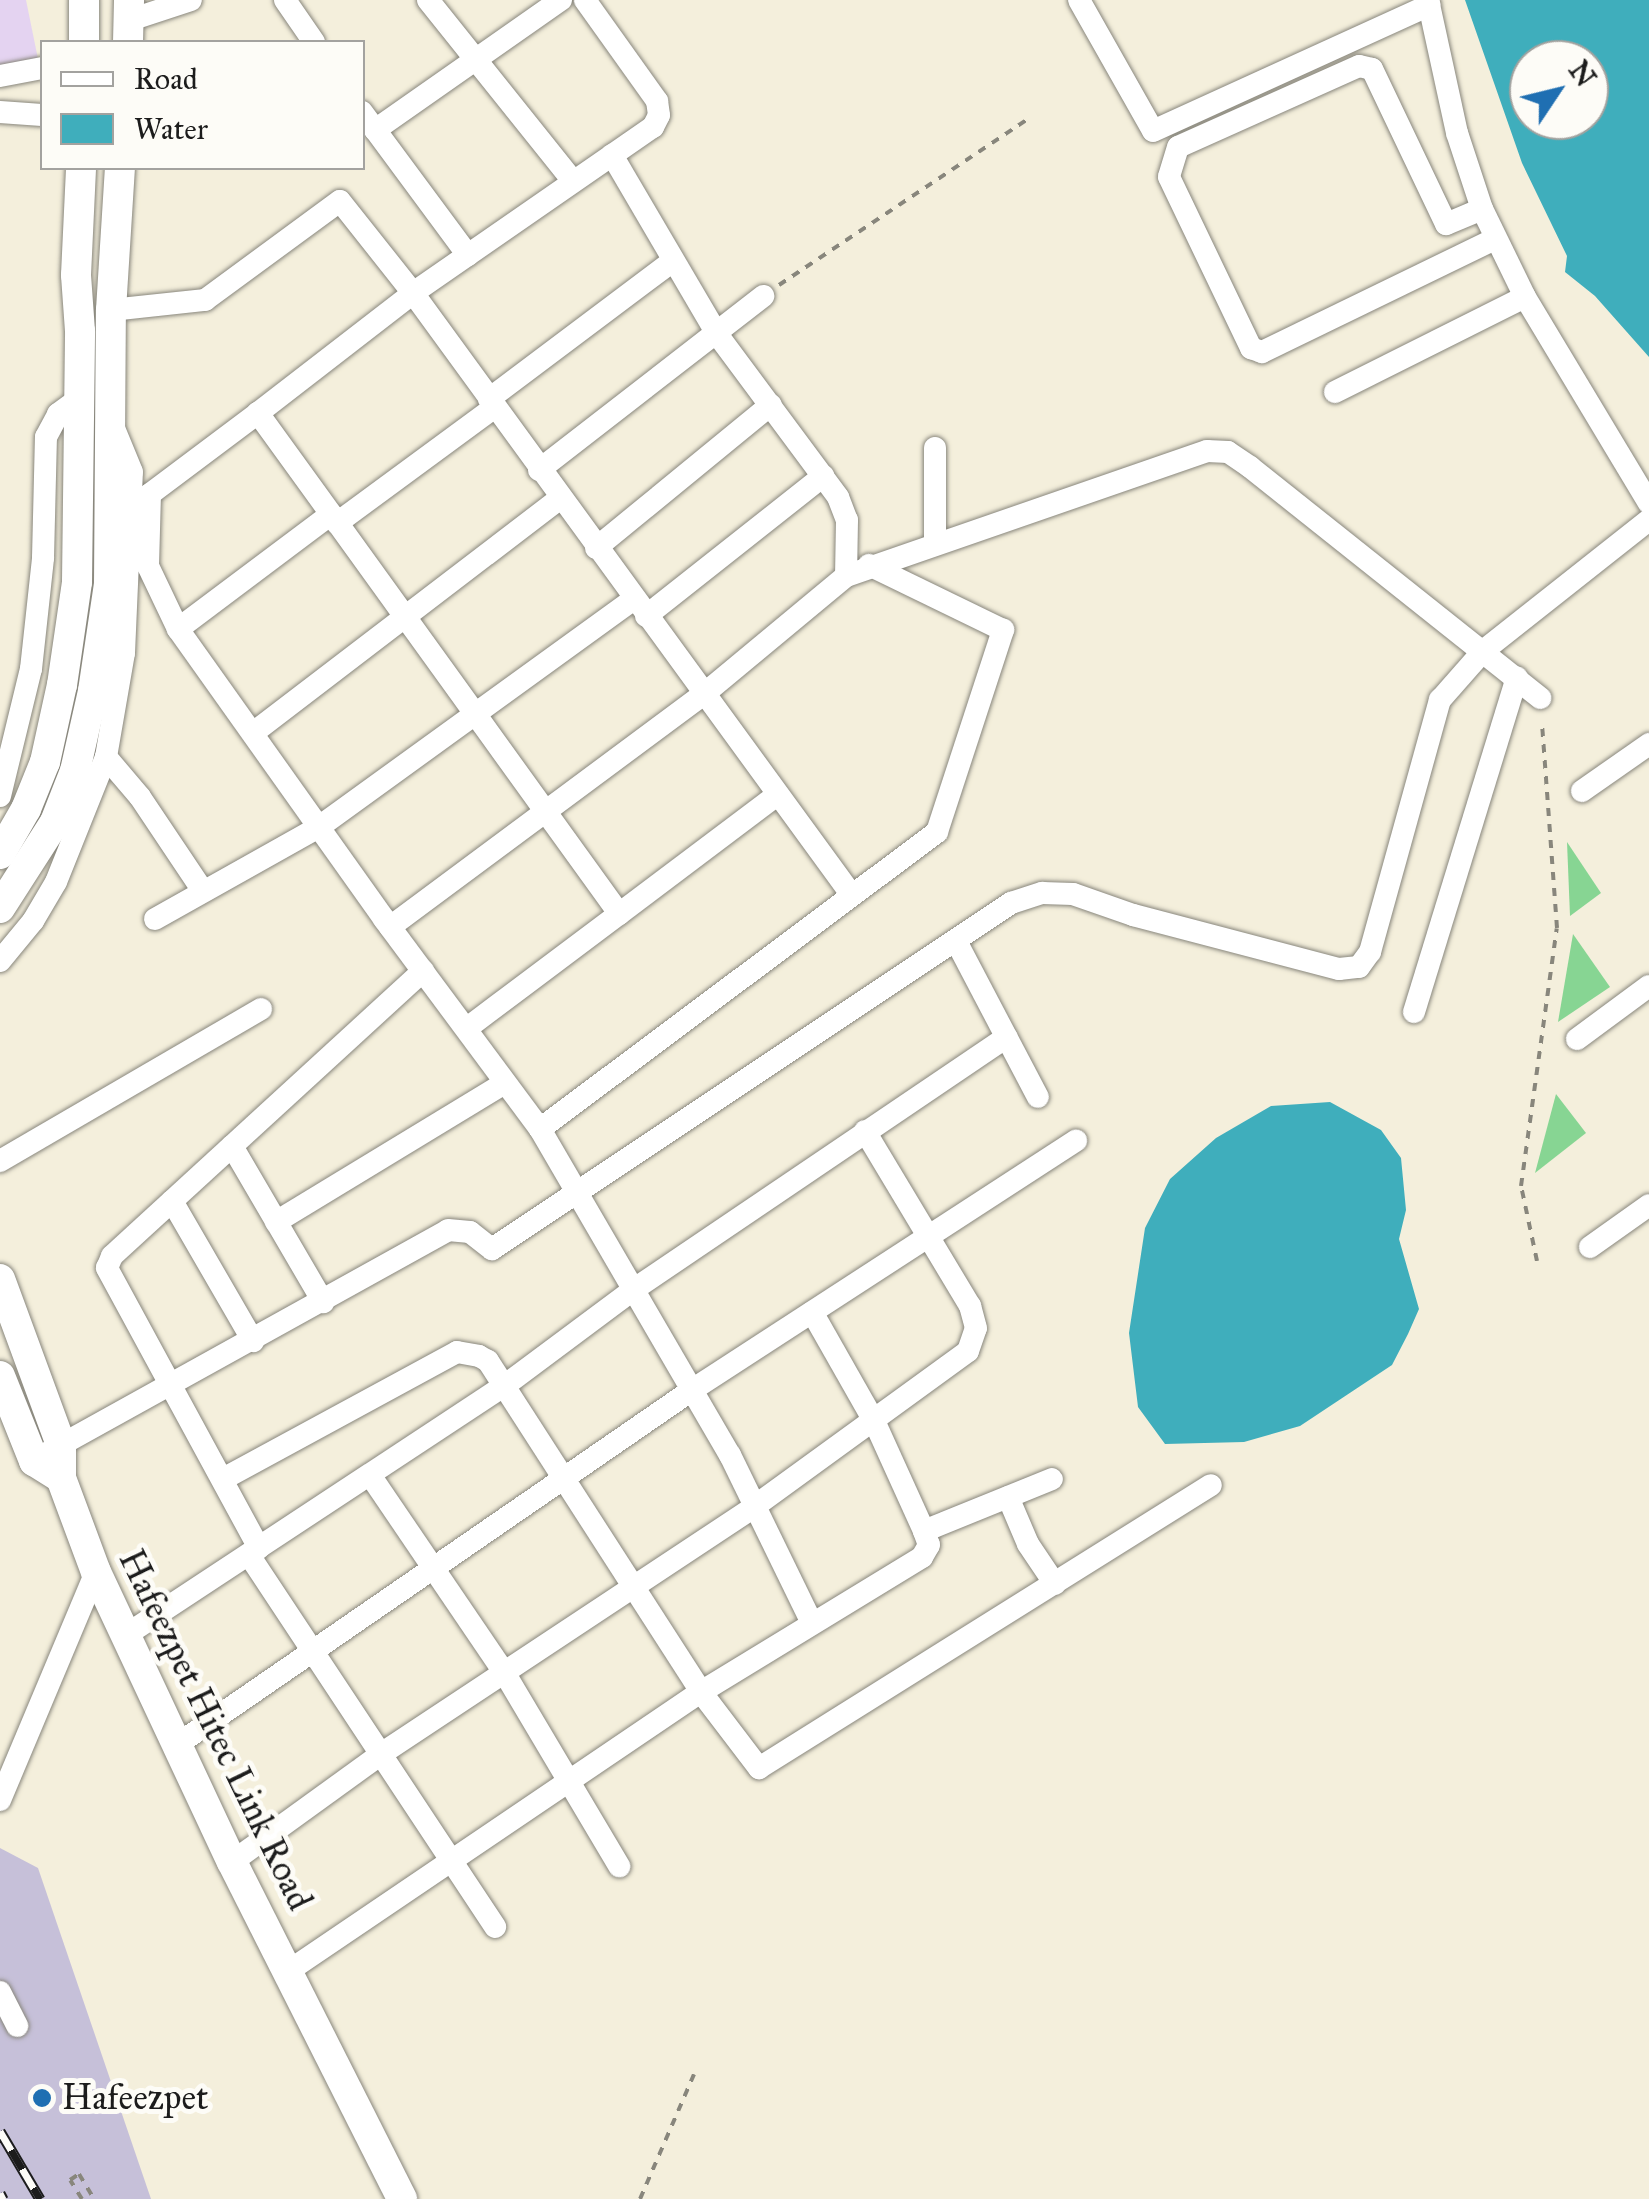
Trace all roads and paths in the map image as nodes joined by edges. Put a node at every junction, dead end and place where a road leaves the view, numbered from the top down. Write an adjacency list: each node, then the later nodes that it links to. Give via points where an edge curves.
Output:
1 (84, 0): 10 (main road)
2 (191, 0): 9 (street)
3 (284, 0): 11 (street)
4 (428, 0): 12 (street)
5 (561, 0): 12 (street)
6 (585, 0): 19 (street, via 657,100 653,127)
7 (1079, 0): 8 (street, via 1153,131)
8 (1429, 3): 23 (street)
9 (129, 21)
10 (84, 40)
11 (313, 40)
12 (473, 60): 18 (street); 22 (street)
13 (40, 68): 14 (street)
14 (0, 76)
15 (0, 112): 16 (street)
16 (40, 115)
17 (1028, 119): 28 (path)
18 (369, 121): 25 (street)
19 (612, 155): 22 (street); 26 (street)
20 (81, 170): 33 (main road)
21 (120, 170): 30 (main road)
22 (572, 180): 25 (street)
23 (1482, 209): 24 (street); 24 (street, via 1446,224 1372,69 1360,66 1178,146 1169,177 1251,348 1262,352)
24 (1495, 240): 29 (street)
25 (468, 255): 27 (street)
26 (672, 261): 31 (street); 34 (street)
27 (413, 293): 30 (street, via 340,201 206,300); 34 (street); 36 (street)
28 (763, 296): 31 (street)
29 (1524, 297): 32 (street); 42 (street)
30 (111, 310): 37 (main road)
31 (717, 334): 35 (street); 39 (street)
32 (1335, 392)
33 (79, 399): 62 (street, via 58,414 46,437 31,669); 65 (main road, via 77,582 62,685 45,762)
34 (492, 403): 39 (street); 43 (street)
35 (771, 405): 40 (street); 46 (street)
36 (258, 412): 43 (street); 51 (street, via 150,494 148,566)
37 (111, 432): 59 (street, via 132,472 124,654); 68 (main road, via 108,584 75,772 55,822)
38 (936, 448): 45 (street)
39 (539, 470): 41 (street)
40 (823, 476): 48 (street, via 846,520); 49 (street)
41 (560, 498): 46 (street); 50 (street)
42 (1649, 504)
43 (334, 518): 50 (street); 51 (street)
44 (1649, 520): 52 (street)
45 (935, 543): 47 (street); 52 (street, via 1207,451 1228,452)
46 (596, 548): 49 (street)
47 (869, 565): 48 (street); 67 (street, via 1003,630 937,832)
48 (846, 576): 54 (street)
49 (640, 608): 54 (street); 56 (street)
50 (406, 616): 56 (street); 57 (street)
51 (178, 628): 57 (street)
52 (1483, 651): 53 (street); 72 (street, via 1440,700 1370,952 1359,967 1338,969 1073,894 1042,893 1011,903)
53 (1517, 678): 55 (street); 77 (street)
54 (704, 694): 61 (street); 63 (street)
55 (1540, 698): 94 (path, via 1557,928 1520,1186)
56 (476, 714): 63 (street); 64 (street)
57 (252, 733): 64 (street)
58 (1649, 744): 60 (street)
59 (106, 757): 66 (street); 73 (street, via 56,882)
60 (1582, 791)
61 (777, 795): 67 (street); 69 (street)
62 (0, 796)
63 (546, 812): 69 (street); 71 (street)
64 (319, 827): 66 (street); 71 (street)
65 (0, 854)
66 (202, 891): 70 (street)
67 (851, 894): 83 (street)
68 (0, 908)
69 (619, 914): 78 (street)
70 (155, 919)
71 (390, 927): 74 (street)
72 (956, 941): 79 (street); 88 (street)
73 (0, 961)
74 (422, 971): 78 (street); 86 (street)
75 (1649, 986): 80 (street)
76 (261, 1009): 87 (street)
77 (1414, 1012)
78 (466, 1029): 81 (street)
79 (1006, 1038): 82 (street); 84 (street)
80 (1577, 1039)
81 (506, 1083): 83 (street); 91 (street)
82 (1038, 1097)
83 (540, 1129): 88 (street)
84 (865, 1132): 92 (street); 96 (street)
85 (1076, 1141): 92 (street)
86 (232, 1146): 89 (street); 91 (street)
87 (0, 1161)
88 (576, 1192): 96 (street); 97 (street, via 492,1249 470,1232 448,1230)
89 (172, 1200): 99 (street); 101 (street, via 112,1256 108,1268)
90 (1649, 1204): 93 (street)
91 (276, 1222): 97 (street)
92 (929, 1235): 98 (street); 104 (street, via 970,1306 974,1342)
93 (1590, 1247)
94 (1537, 1261)
95 (0, 1279): 105 (main road, Hafeezpet Hitec Link Road)
96 (634, 1290): 102 (street); 103 (street)
97 (323, 1302): 99 (street)
98 (812, 1312): 103 (street); 104 (street)
99 (253, 1341): 101 (street)
100 (0, 1376): 106 (main road)
101 (174, 1384): 105 (street); 110 (street)
102 (504, 1386): 107 (street); 109 (street); 110 (street, via 488,1360 457,1352)
103 (692, 1390): 109 (street); 114 (street)
104 (874, 1421): 114 (street); 115 (street)
105 (62, 1445): 106 (street); 108 (main road, Hafeezpet Hitec Link Road)
106 (34, 1460): 108 (main road)
107 (370, 1474): 116 (street); 117 (street)
108 (61, 1478): 118 (main road, Hafeezpet Hitec Link Road)
109 (563, 1478): 117 (street); 120 (street)
110 (223, 1479): 116 (street)
111 (1052, 1479): 113 (street)
112 (1212, 1485): 119 (street)
113 (1008, 1496): 115 (street); 119 (street)
114 (754, 1506): 120 (street); 121 (street)
115 (924, 1531): 121 (street, via 929,1544 922,1557)
116 (254, 1551): 122 (street); 123 (street)
117 (433, 1568): 123 (street); 124 (street)
118 (96, 1572): 122 (main road, Hafeezpet Hitec Link Road); 129 (street)
119 (1055, 1584): 125 (street, via 759,1768)
120 (632, 1586): 124 (street); 125 (street)
121 (812, 1623): 125 (street)
122 (126, 1636): 126 (main road, Hafeezpet Hitec Link Road)
123 (312, 1652): 126 (street); 127 (street)
124 (504, 1672): 127 (street); 128 (street)
125 (701, 1692): 128 (street)
126 (178, 1744): 130 (main road, Hafeezpet Hitec Link Road)
127 (381, 1754): 130 (street); 131 (street)
128 (569, 1782): 131 (street); 132 (street)
129 (0, 1800)
130 (232, 1862): 134 (main road, Hafeezpet Hitec Link Road)
131 (452, 1862): 133 (street); 134 (street)
132 (619, 1866)
133 (495, 1927)
134 (290, 1970): 140 (main road, Hafeezpet Hitec Link Road)
135 (0, 1992): 136 (street)
136 (17, 2026)
137 (694, 2074): 141 (path)
138 (82, 2199): 139 (path, via 70,2180 79,2174)
139 (94, 2199)
140 (402, 2199)
141 (640, 2199)

